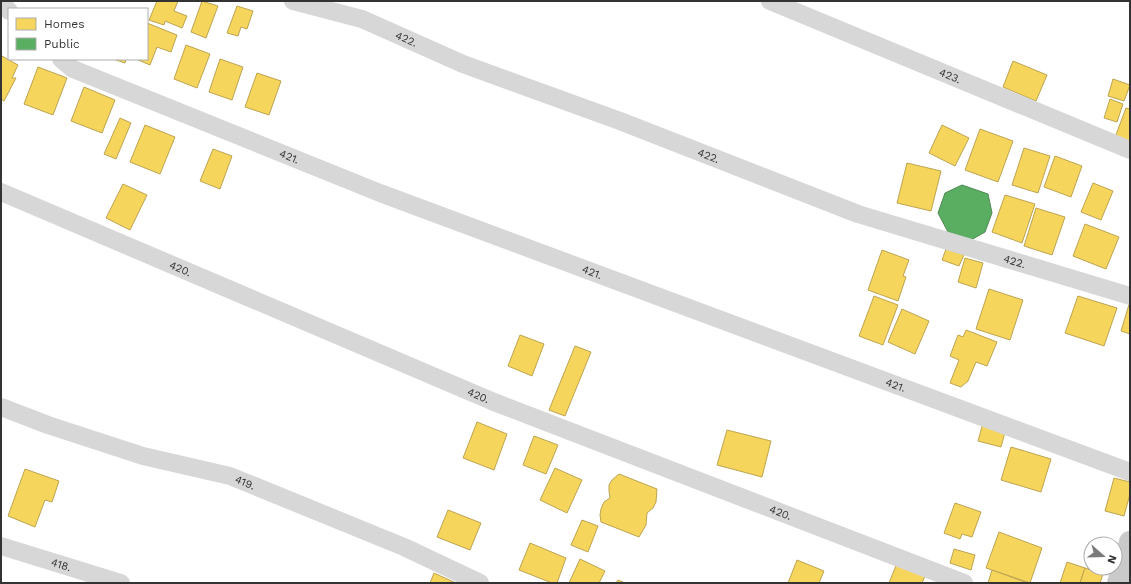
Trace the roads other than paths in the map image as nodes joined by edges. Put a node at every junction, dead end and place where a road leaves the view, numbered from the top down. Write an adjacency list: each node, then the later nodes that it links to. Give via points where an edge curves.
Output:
1 (293, 1): 8 (street, 422., via 362,19 463,64 620,121 858,214)
2 (770, 1): 6 (street, 423.)
3 (1, 2): 4 (street)
4 (8, 10)
5 (62, 60): 10 (street, 421., via 73,69 380,193)
6 (1130, 150)
7 (1, 192): 15 (street, 420., via 494,402)
8 (1130, 296)
9 (1, 406): 14 (street, 419., via 48,425 143,456 230,476 404,547)
10 (1130, 472)
11 (1130, 542): 16 (main road)
12 (1, 546): 13 (street, 418.)
13 (121, 583)
14 (480, 583)
15 (964, 583)
16 (1118, 583)

